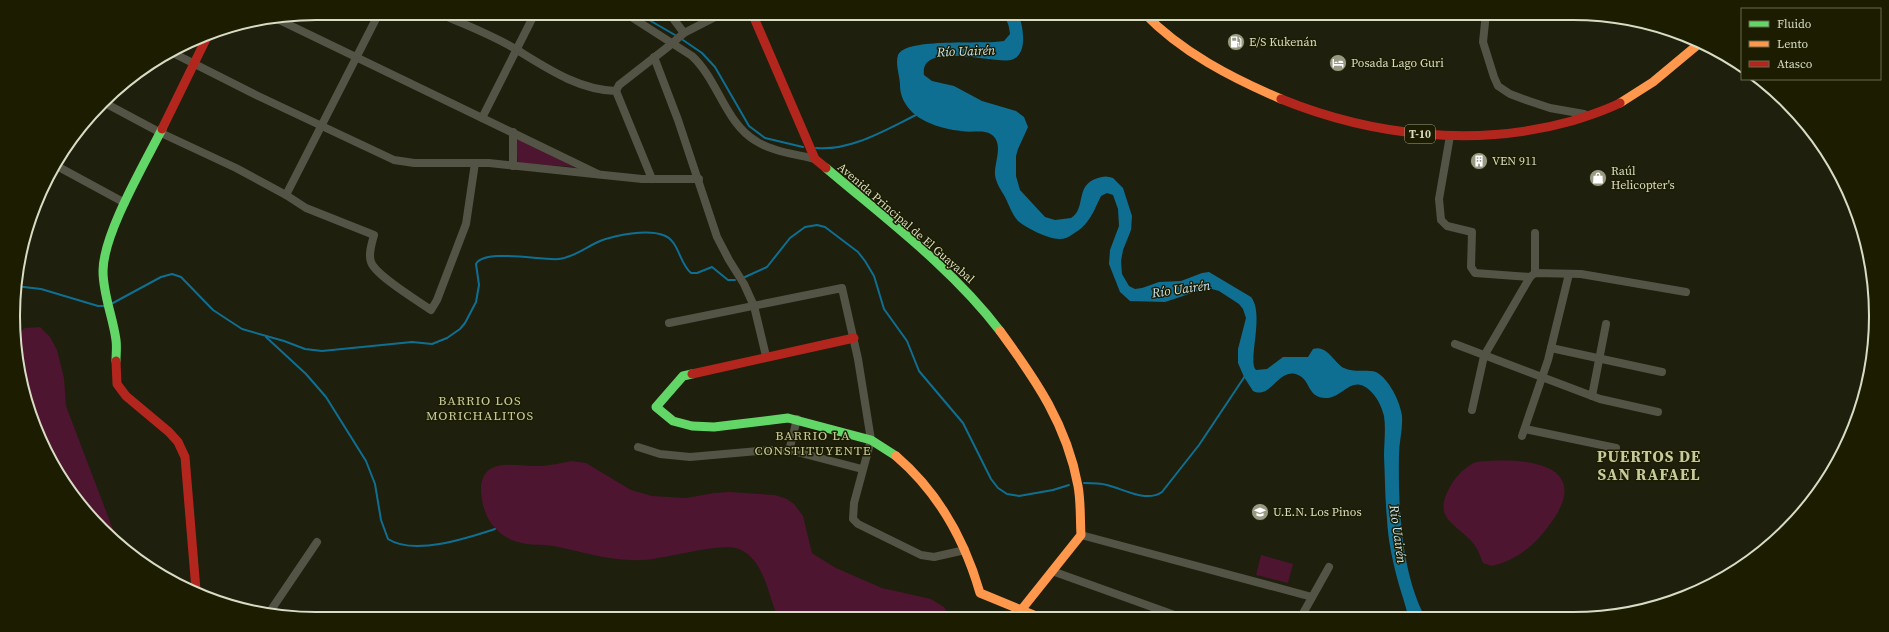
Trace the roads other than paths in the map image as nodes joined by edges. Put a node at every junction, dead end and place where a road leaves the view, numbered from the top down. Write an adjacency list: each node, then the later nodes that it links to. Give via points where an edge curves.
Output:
1 (376, 20): 18 (street)
2 (454, 20): 15 (street)
3 (532, 20): 15 (street)
4 (636, 20): 13 (street)
5 (675, 20): 11 (street)
6 (709, 20): 11 (street)
7 (755, 20): 28 (main road, Avenida Principal de El Guayabal)
8 (1152, 20): 27 (main road, T-10, via 1191,51 1269,94 1369,126)
9 (1485, 20): 22 (street, via 1483,42 1498,86 1510,94 1550,108)
10 (284, 22): 18 (street)
11 (684, 32): 13 (street)
12 (205, 42): 19 (main road)
13 (672, 43): 17 (street); 28 (street, via 692,56 706,71 734,119 749,136 777,150)
14 (1696, 47): 22 (main road, T-10, via 1640,91)
15 (517, 50): 20 (street, via 580,85 601,90); 23 (street)
16 (177, 55): 19 (street)
17 (654, 57): 20 (street); 34 (street)
18 (357, 58): 23 (street); 24 (street)
19 (195, 63): 24 (street); 26 (main road)
20 (616, 90): 33 (street)
21 (109, 105): 26 (street)
22 (1592, 115): 27 (main road, T-10, via 1518,133)
23 (482, 118): 25 (street)
24 (323, 126): 29 (street, via 394,160 414,163); 35 (street)
25 (512, 132): 30 (street); 32 (street)
26 (160, 133): 35 (street, via 236,168); 36 (main road)
27 (1450, 136): 39 (street, via 1438,199 1441,220 1447,226 1472,232 1471,267 1475,273)
28 (815, 159): 61 (main road, Avenida Principal de El Guayabal, via 906,235 969,294 1015,348 1046,397 1065,438 1078,487)
29 (475, 163): 30 (street); 35 (street, via 466,224 431,310 373,267 370,255 374,235 306,208)
30 (512, 166): 32 (street)
31 (60, 168): 36 (street)
32 (601, 175): 33 (street)
33 (652, 179): 34 (street)
34 (699, 179): 41 (street, via 722,247)
35 (286, 195)
36 (126, 203): 66 (main road, via 106,250 103,270 116,340 115,381 120,390 169,432 183,450 187,465)
37 (1534, 233): 39 (street)
38 (1569, 274): 39 (street); 40 (street); 46 (street)
39 (1533, 275): 47 (street)
40 (1686, 292)
41 (754, 306): 42 (street); 44 (street, via 842,288); 48 (street)
42 (669, 323)
43 (1606, 324): 49 (street)
44 (854, 338): 48 (main road); 56 (street)
45 (1455, 344): 47 (street)
46 (1551, 348): 49 (street); 51 (street)
47 (1485, 354): 51 (street); 53 (street)
48 (766, 356): 55 (main road, via 683,376 656,407 673,421 702,427 780,418)
49 (1599, 357): 50 (street); 52 (street)
50 (1662, 372)
51 (1543, 377): 52 (street); 58 (street, via 1524,432)
52 (1592, 396): 54 (street)
53 (1472, 410)
54 (1658, 412)
55 (797, 419): 56 (main road); 59 (street)
56 (871, 440): 60 (street); 63 (main road, via 892,451 915,472 936,501)
57 (638, 447): 59 (street, via 660,454 690,457 771,450)
58 (1616, 448)
59 (789, 451): 60 (street)
60 (862, 469): 63 (street, via 852,511 855,523 921,555 934,557)
61 (1081, 535): 65 (main road); 67 (street)
62 (317, 542): 68 (street)
63 (965, 550): 69 (main road, via 980,593)
64 (1329, 567): 67 (street)
65 (1052, 571): 69 (main road); 71 (street)
66 (196, 586)
67 (1312, 597): 72 (street)
68 (272, 608)
69 (1022, 609): 70 (main road)
70 (1028, 612)
71 (1166, 612)
72 (1304, 612)

